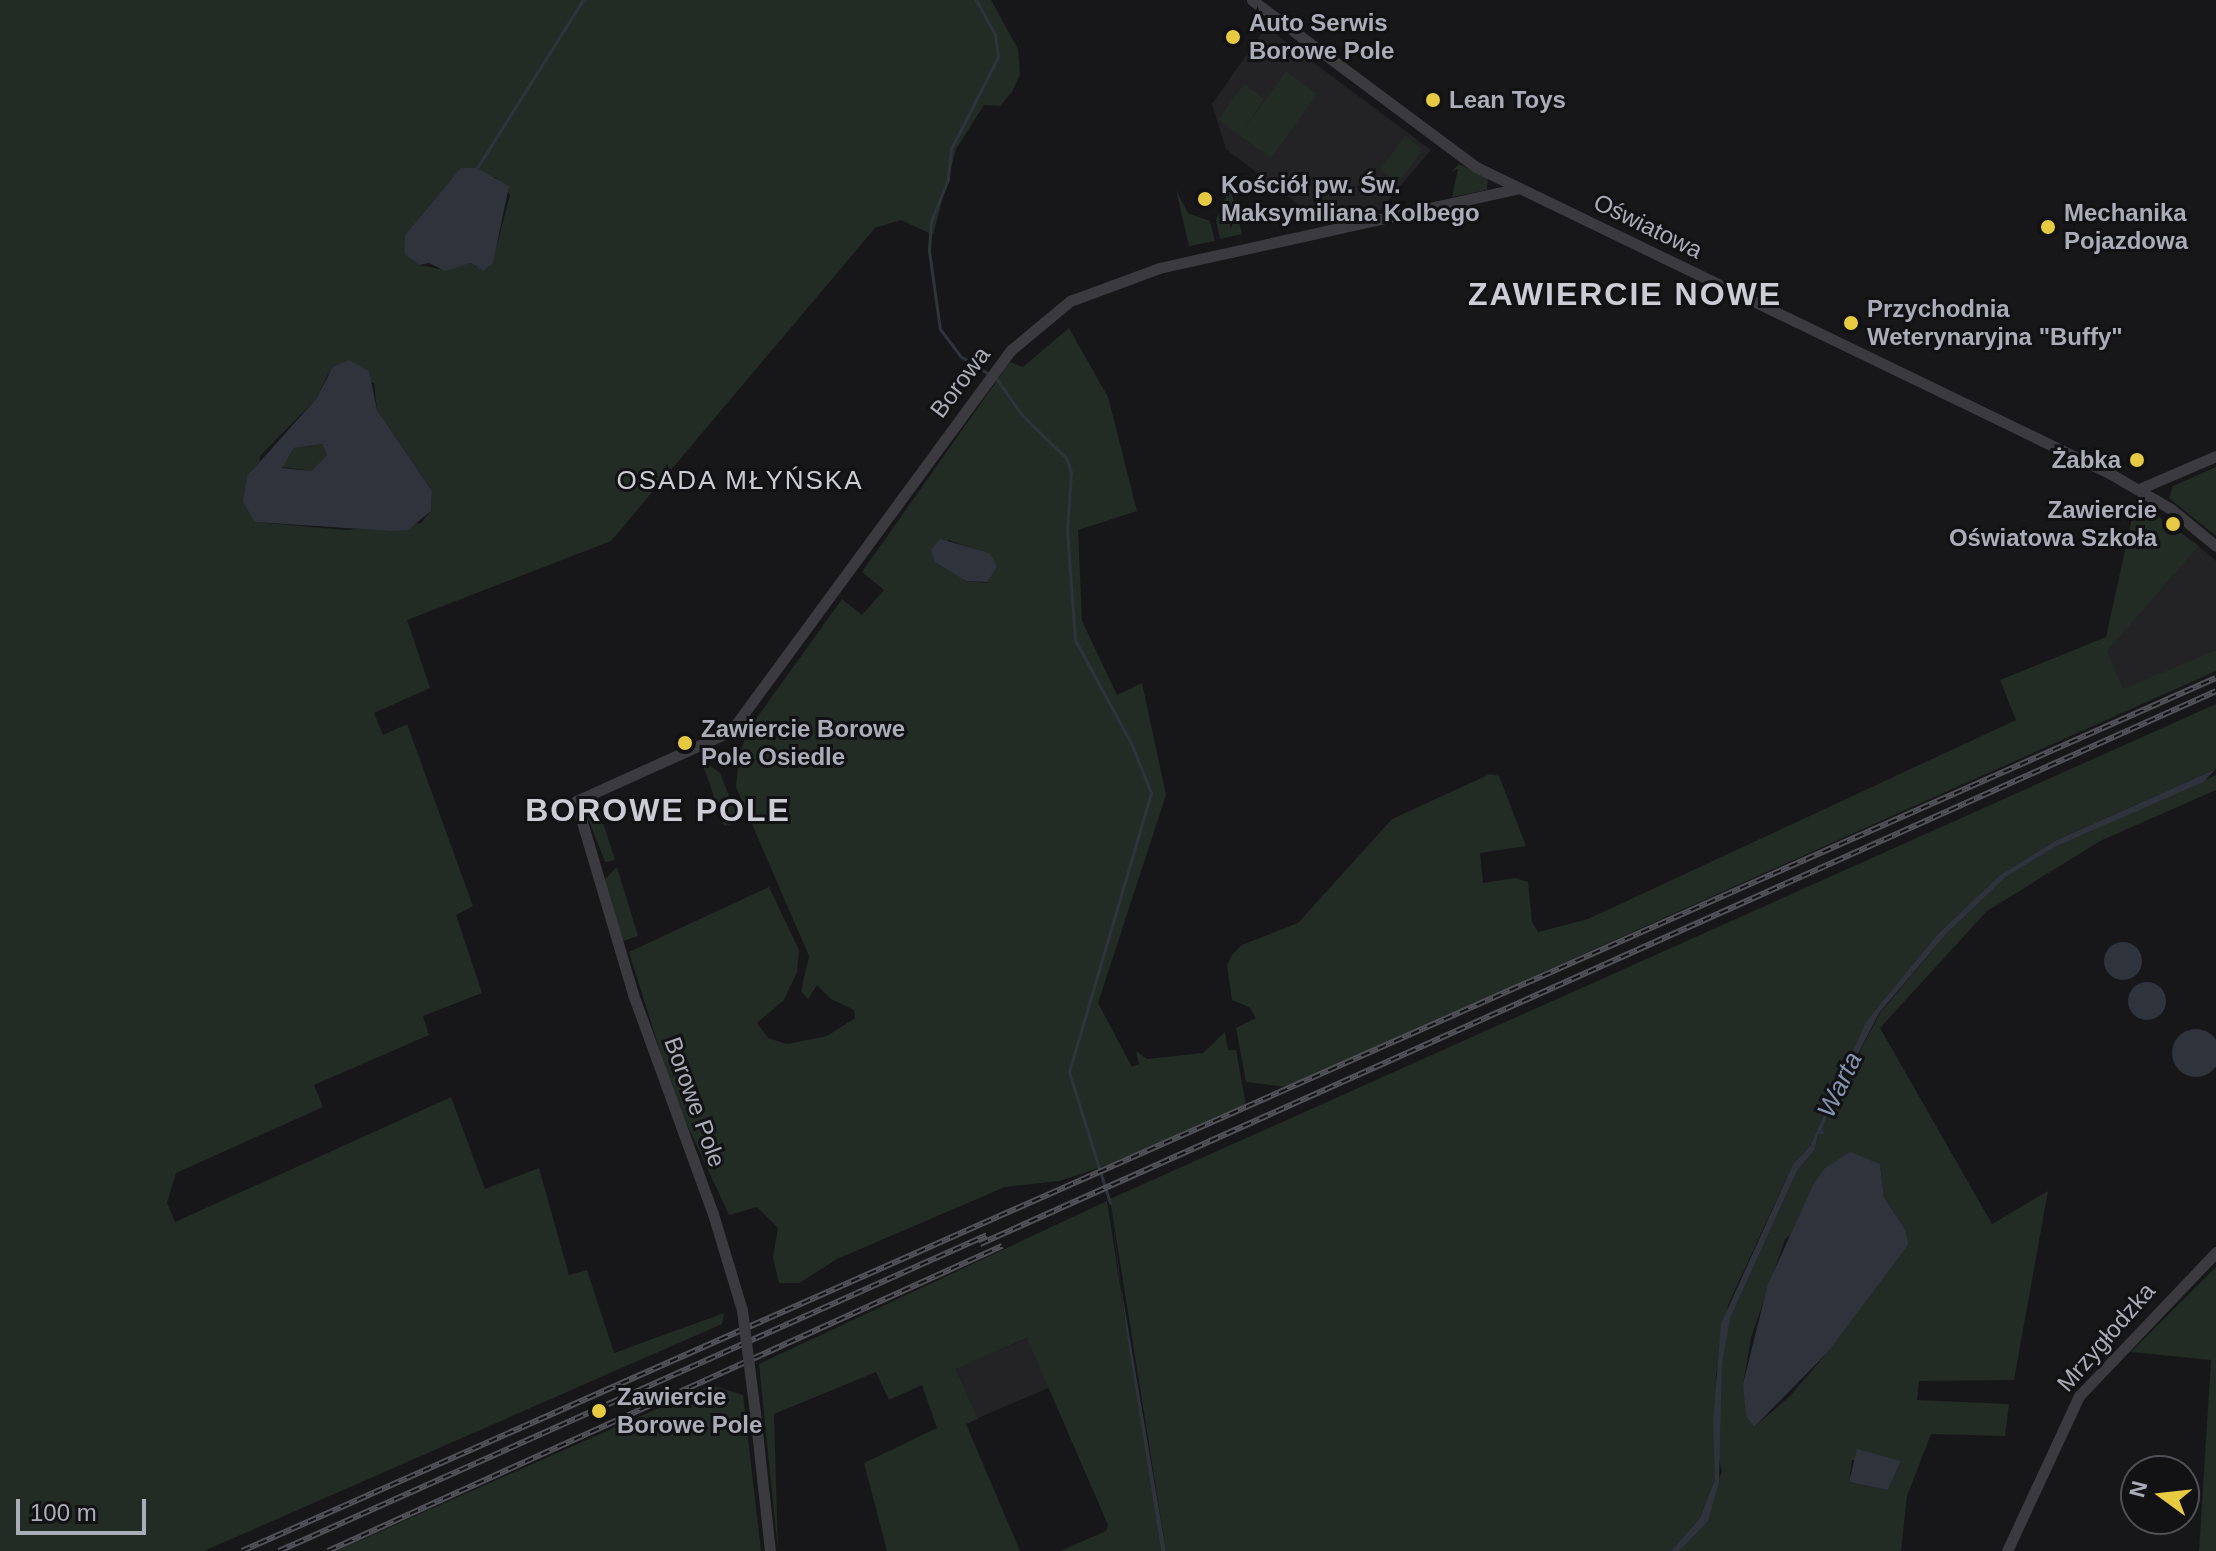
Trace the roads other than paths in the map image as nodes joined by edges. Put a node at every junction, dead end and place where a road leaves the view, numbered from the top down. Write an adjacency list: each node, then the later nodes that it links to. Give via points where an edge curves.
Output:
1 (1252, 0): 2 (street, Oświatowa, via 1451,150)
2 (1519, 188): 4 (street, Oświatowa); 6 (street, Borowa, via 1128,276 1070,301 1040,322 994,372 731,731 580,797)
3 (2216, 456): 4 (street)
4 (2139, 489): 5 (street, Oświatowa)
5 (2216, 546)
6 (574, 810): 8 (street, Borowe Pole, bridge, via 742,1310)
7 (2216, 1252): 9 (street, Mrzygłodzka, via 2079,1396)
8 (770, 1551)
9 (2007, 1551)

